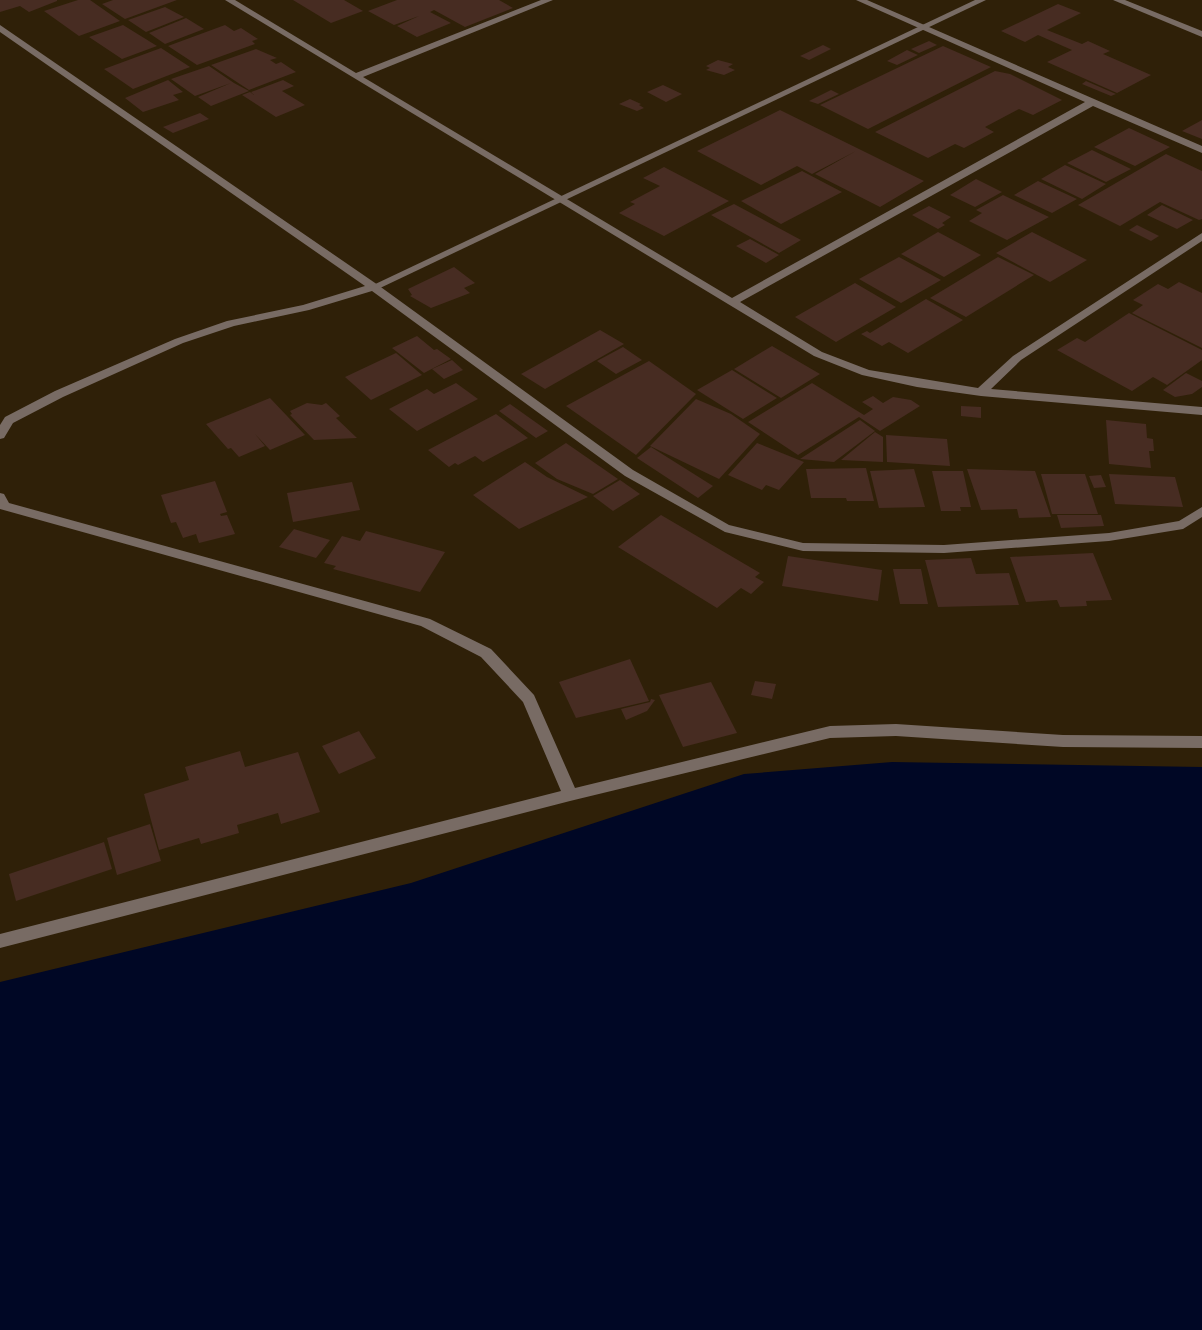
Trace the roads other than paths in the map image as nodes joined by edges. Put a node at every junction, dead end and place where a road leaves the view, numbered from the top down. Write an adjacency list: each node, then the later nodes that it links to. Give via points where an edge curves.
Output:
1 (549, 0): 9 (street)
2 (860, 0): 7 (street)
3 (982, 0): 7 (street)
4 (1117, 0): 8 (street)
5 (232, 1): 9 (street)
6 (0, 28): 14 (street)
7 (924, 28): 10 (street); 12 (street)
8 (1202, 34)
9 (356, 76): 12 (street)
10 (1092, 102): 11 (street); 15 (street)
11 (1202, 150)
12 (562, 198): 14 (street); 15 (street)
13 (1202, 236): 16 (street, via 1017,358)
14 (374, 287): 18 (street, via 179,341 9,420); 20 (street, via 629,473 725,528 803,547 944,549 1109,537 1183,525)
15 (734, 301): 16 (street, via 818,354 866,373)
16 (981, 392): 17 (street)
17 (1202, 411)
18 (0, 435)
19 (0, 497): 22 (street, via 4,506 425,622 486,653 529,699)
20 (1202, 511)
21 (1202, 742): 22 (street, via 1063,741 896,730 830,732)
22 (570, 795): 23 (street)
23 (0, 941)

